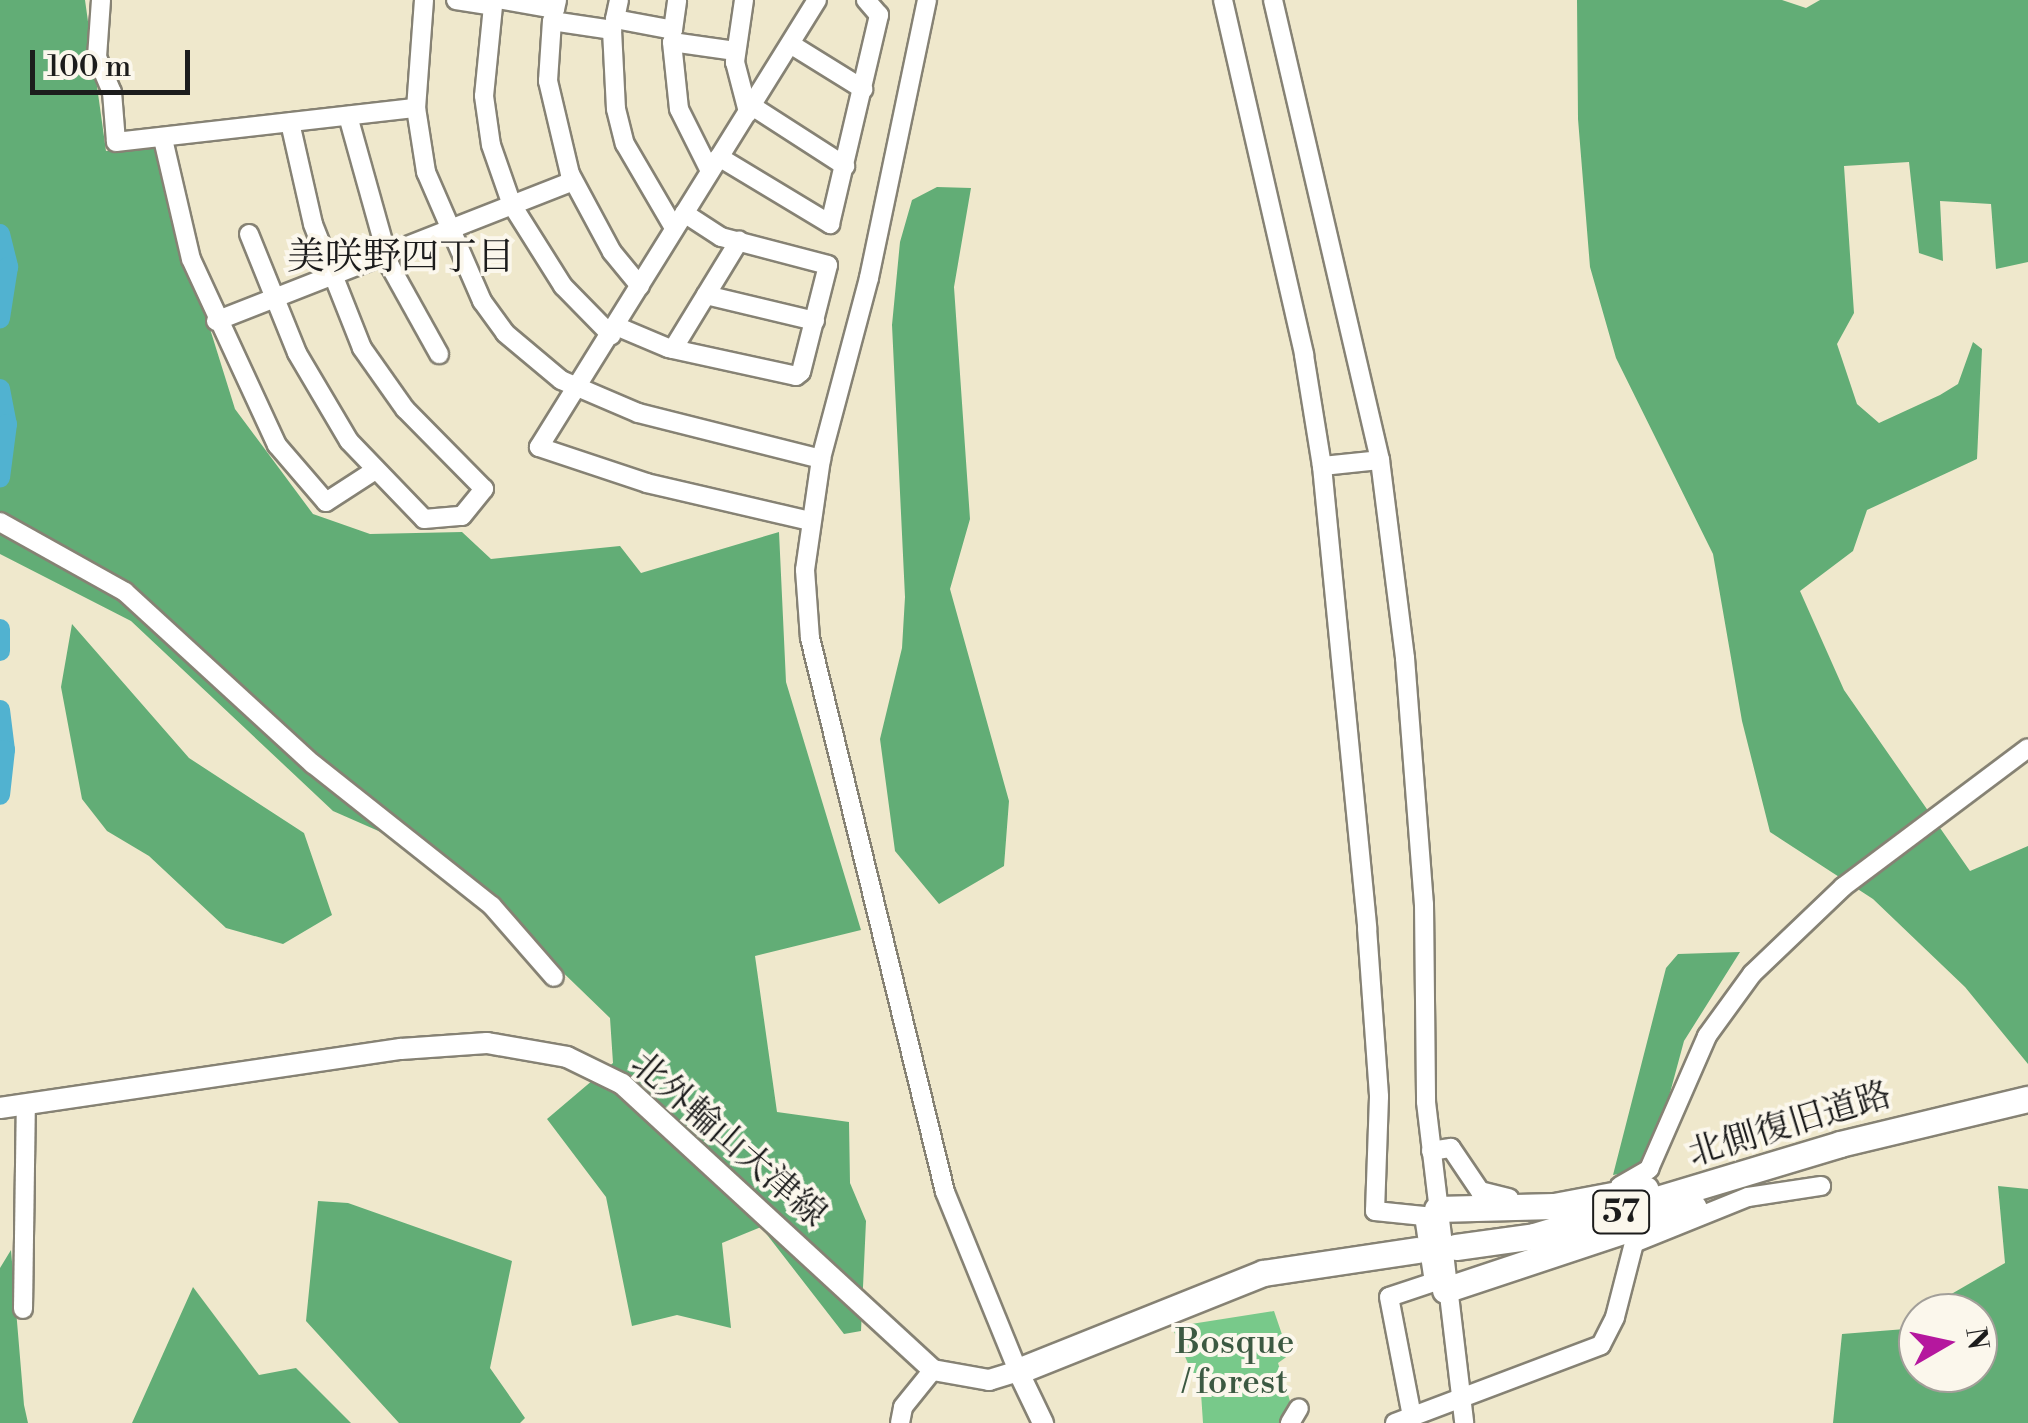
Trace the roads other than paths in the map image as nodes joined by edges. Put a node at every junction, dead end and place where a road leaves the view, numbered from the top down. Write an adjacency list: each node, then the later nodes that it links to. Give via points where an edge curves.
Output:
1 (101, 0): 23 (street, via 97,57 112,92 116,142)
2 (424, 0): 19 (street)
3 (456, 0): 12 (street)
4 (619, 0): 14 (street)
5 (678, 0): 15 (street)
6 (744, 0): 17 (street)
7 (818, 0): 16 (street)
8 (866, 0): 18 (street, via 879,15)
9 (927, 0): 43 (street, via 868,278)
10 (1223, 0): 45 (street, via 1304,355)
11 (1272, 0): 44 (street)
12 (497, 2): 13 (street); 27 (street, via 484,96 491,145)
13 (554, 10): 14 (street); 26 (street, via 548,81)
14 (613, 24): 15 (street); 28 (street, via 616,109 625,144)
15 (672, 36): 17 (street); 24 (street, via 679,109)
16 (792, 45): 18 (street); 20 (street)
17 (734, 52): 20 (street)
18 (862, 89): 25 (street)
19 (416, 108): 21 (street); 29 (street, via 426,172)
20 (750, 109): 24 (street); 25 (street)
21 (348, 116): 22 (street); 32 (street)
22 (290, 122): 23 (street); 33 (street)
23 (164, 138): 37 (street, via 190,259)
24 (715, 164): 25 (street, via 826,225); 28 (street)
25 (845, 166)
26 (573, 181): 27 (street); 34 (street, via 612,252)
27 (512, 205): 29 (street); 39 (street, via 563,286)
28 (679, 221): 31 (street); 34 (street)
29 (447, 230): 32 (street); 42 (street, via 505,333 531,359)
30 (249, 234): 36 (street)
31 (739, 242): 35 (street); 38 (street, via 828,265)
32 (386, 254): 33 (street); 41 (street)
33 (331, 276): 36 (street); 46 (street, via 381,378 484,489 462,516 424,519)
34 (640, 286): 39 (street)
35 (706, 295): 38 (street); 40 (street)
36 (274, 300): 37 (street); 46 (street, via 321,397)
37 (216, 321): 46 (street, via 277,445 326,502)
38 (814, 321): 40 (street, via 796,376)
39 (614, 330): 40 (street); 42 (street)
40 (673, 349)
41 (439, 354)
42 (579, 388): 43 (street, via 638,413); 47 (street, via 539,447 647,483)
43 (821, 459): 47 (street)
44 (1380, 460): 45 (street); 54 (street, via 1405,658 1424,904)
45 (1322, 466): 65 (street, via 1368,928 1379,1097 1375,1211 1424,1216 1434,1282 1389,1297)
46 (374, 471)
47 (810, 521): 63 (street, via 810,638 885,962 945,1192)
48 (0, 522): 50 (street, via 125,592 312,764 492,906)
49 (2028, 748): 54 (street, via 1844,887 1752,974 1707,1036 1659,1152 1634,1183 1498,1198 1480,1191 1451,1148)
50 (554, 977)
51 (2028, 1099): 55 (highway, 北側復旧道路 / 57, via 1918,1122)
52 (26, 1104): 53 (main road, 北外輪山大津線); 61 (street); 62 (main road, 北外輪山大津線, via 402,1049 487,1043 567,1057 622,1084)
53 (0, 1108)
54 (1431, 1151): 57 (street)
55 (1784, 1163): 57 (highway, via 1554,1206); 58 (highway, 北側復旧道路 / 57, via 1534,1236); 60 (highway, via 1705,1202)
56 (1821, 1186): 64 (street, via 1748,1197 1634,1243 1601,1346)
57 (1437, 1209): 60 (street)
58 (1456, 1247)
59 (1418, 1250): 63 (highway, via 1263,1273)
60 (1446, 1290): 64 (street)
61 (24, 1308)
62 (933, 1370): 63 (main road, via 989,1380); 66 (street, via 903,1407)
63 (1018, 1371): 67 (main road)
64 (1458, 1400): 65 (street); 68 (street)
65 (1404, 1420)
66 (900, 1423)
67 (1043, 1423)
68 (1464, 1423)

